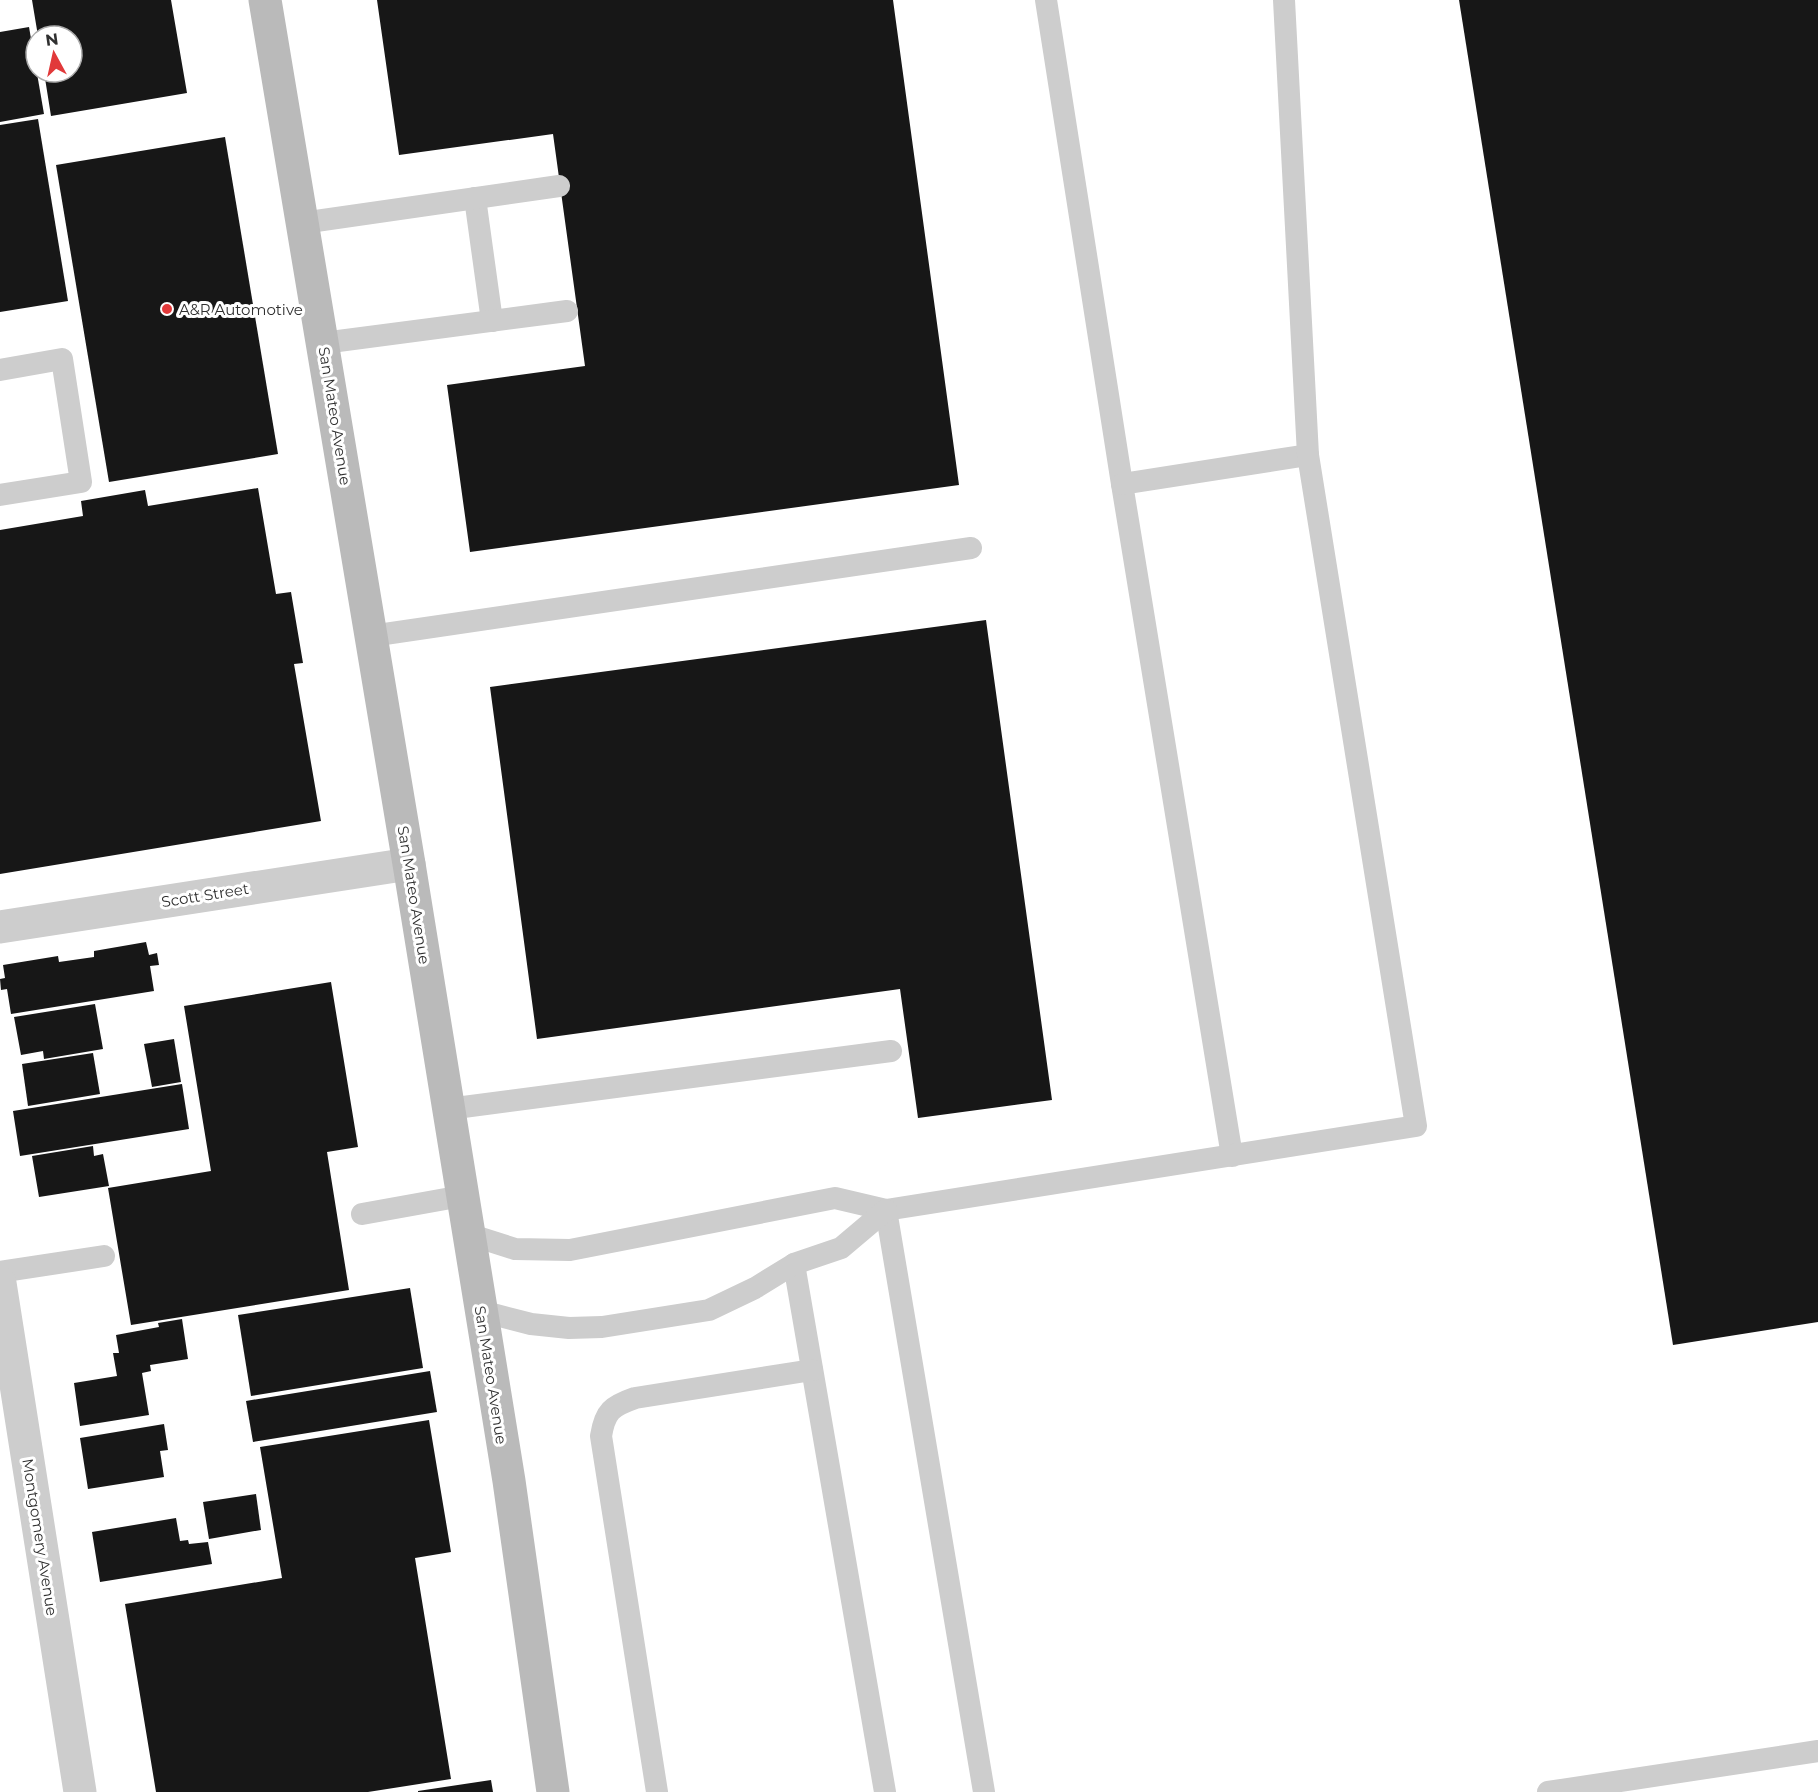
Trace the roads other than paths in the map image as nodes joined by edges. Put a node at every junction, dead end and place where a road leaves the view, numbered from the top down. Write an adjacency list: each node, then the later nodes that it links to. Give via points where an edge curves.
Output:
1 (265, 0): 6 (main road, San Mateo Avenue)
2 (1046, 0): 12 (lane)
3 (1284, 0): 11 (lane)
4 (559, 186): 5 (lane)
5 (475, 198): 6 (lane); 8 (lane)
6 (302, 223): 9 (main road, San Mateo Avenue)
7 (567, 311): 8 (lane)
8 (492, 321): 9 (lane)
9 (322, 343): 15 (main road, San Mateo Avenue)
10 (0, 370): 13 (lane, via 62,359 81,482)
11 (1308, 455): 12 (lane); 20 (lane, via 1416,1126)
12 (1122, 484): 20 (lane)
13 (0, 495)
14 (971, 548): 15 (lane)
15 (371, 636): 16 (main road, San Mateo Avenue)
16 (409, 864): 17 (street, Scott Street); 19 (main road, San Mateo Avenue)
17 (0, 927)
18 (891, 1051): 19 (lane)
19 (448, 1109): 21 (main road, San Mateo Avenue)
20 (1232, 1156): 22 (lane)
21 (462, 1196): 23 (lane); 24 (main road, San Mateo Avenue)
22 (886, 1210): 24 (lane, via 835,1198 570,1250 515,1249); 26 (lane, via 841,1248); 36 (lane)
23 (362, 1214)
24 (468, 1234): 29 (main road, San Mateo Avenue)
25 (104, 1256): 27 (lane)
26 (794, 1264): 29 (lane, via 710,1310 602,1327 531,1324); 30 (lane)
27 (0, 1272)
28 (0, 1283): 32 (street, Montgomery Avenue)
29 (481, 1311): 33 (main road, San Mateo Avenue)
30 (812, 1370): 34 (lane, via 635,1398 616,1405 604,1422 601,1436); 35 (lane)
31 (1818, 1750): 37 (lane)
32 (80, 1792)
33 (553, 1792)
34 (657, 1792)
35 (885, 1792)
36 (984, 1792)
37 (1548, 1792)

